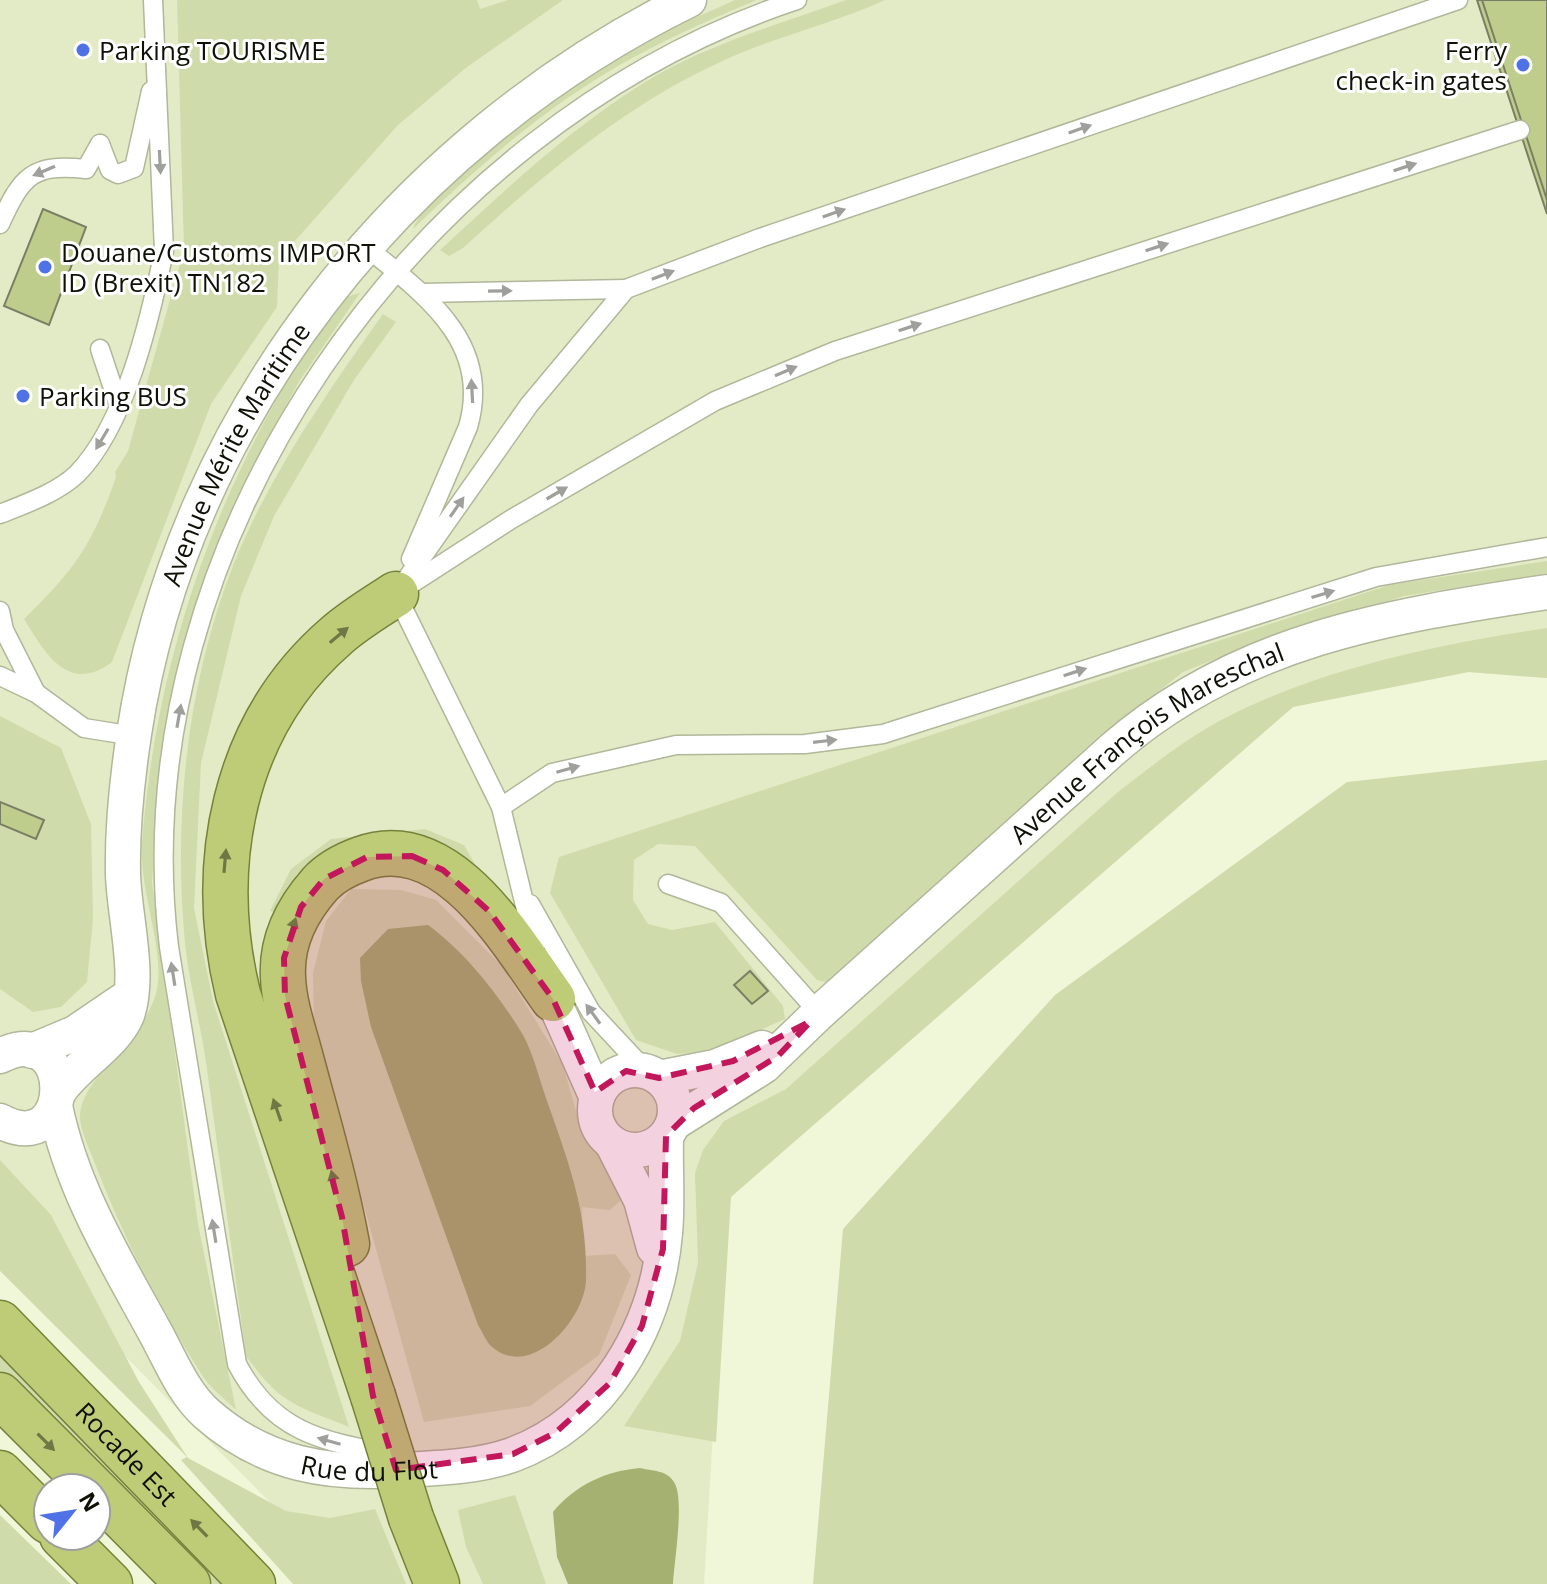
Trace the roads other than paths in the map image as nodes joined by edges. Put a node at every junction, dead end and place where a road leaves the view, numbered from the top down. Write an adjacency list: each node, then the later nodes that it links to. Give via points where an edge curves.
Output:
1 (153, 0): 5 (lane)
2 (689, 0): 8 (street, Avenue Mérite Maritime, via 601,48 515,105 443,166)
3 (797, 0): 9 (lane, via 703,38 544,133 482,183)
4 (1458, 0): 10 (lane, one-way to 4, via 775,233)
5 (156, 68): 7 (lane, one-way to 7, via 134,168 118,174 110,170 100,144 86,169 53,165 25,180); 13 (lane, one-way to 13, via 164,251)
6 (1520, 130): 17 (lane, one-way to 6, via 510,520 715,401 835,351)
7 (0, 224)
8 (365, 246): 9 (lane); 21 (street, Avenue Mérite Maritime, via 299,329 211,484 158,624)
9 (396, 272): 11 (lane); 40 (lane, one-way to 9, via 346,1446 305,1433 260,1402 237,1364 163,886 165,813 179,714 201,627 232,538 294,413)
10 (626, 289): 11 (lane, one-way to 10); 17 (lane, one-way to 10, via 529,405)
11 (426, 296): 17 (lane, one-way to 11, via 472,412 466,356 448,321)
12 (100, 349): 13 (lane)
13 (118, 403): 14 (lane, one-way to 14, via 105,439 77,474)
14 (0, 514)
15 (1547, 547): 22 (lane, one-way to 15, via 552,773 589,763 676,745 805,744 883,734 1376,577)
16 (1547, 592): 27 (street, Avenue François Mareschal, via 1379,619 1255,659 1204,683 1134,731)
17 (396, 594): 22 (lane); 39 (highway, one-way to 17, via 238,994 226,935 223,880 237,794 267,724 318,654)
18 (0, 611): 20 (lane)
19 (0, 676): 20 (lane)
20 (36, 693): 21 (lane, via 84,728)
21 (134, 736): 25 (street, Avenue Mérite Maritime, via 123,833)
22 (501, 807): 23 (lane)
23 (516, 875): 26 (lane); 29 (lane, one-way to 23, via 591,1012)
24 (668, 884): 27 (lane, via 721,903)
25 (130, 991): 28 (street, via 89,1025); 30 (street, Avenue Mérite Maritime, via 120,1026)
26 (553, 999): 31 (street); 39 (highway, one-way to 26, via 342,1217 285,996 284,958 294,920 337,870 382,854 412,856 443,870 475,896)
27 (815, 1017): 29 (street, Avenue François Mareschal, via 733,1061); 33 (street, Avenue François Mareschal, via 764,1066)
28 (13, 1048): 30 (street, Rue du Flot, via 51,1064)
29 (652, 1075): 31 (street, via 631,1070 616,1075); 33 (street, via 674,1098)
30 (58, 1098): 32 (street, Avenue Mérite Maritime, via 40,1122); 35 (street, Rue du Flot, via 70,1166)
31 (597, 1098): 34 (street, via 597,1122)
32 (9, 1124): 35 (street, Rue du Flot, via 56,1171)
33 (670, 1129): 34 (street, via 655,1146 640,1150); 36 (street, Rue du Flot, via 665,1233)
34 (612, 1143): 36 (street, Rue du Flot, via 644,1209)
35 (103, 1238): 40 (street, Rue du Flot, via 187,1389 206,1413 238,1438 290,1463 330,1471)
36 (656, 1276): 40 (street, Rue du Flot, via 635,1343 595,1399 536,1444)
37 (0, 1323): 48 (highway, Rocade Est, one-way to 37)
38 (0, 1395): 41 (highway, one-way to 41)
39 (373, 1396): 49 (highway, bridge)
40 (461, 1466)
41 (76, 1472)
42 (0, 1473): 43 (highway)
43 (32, 1505)
44 (112, 1508): 47 (highway)
45 (78, 1552): 46 (highway)
46 (110, 1584)
47 (188, 1584)
48 (253, 1584)
49 (437, 1584)

